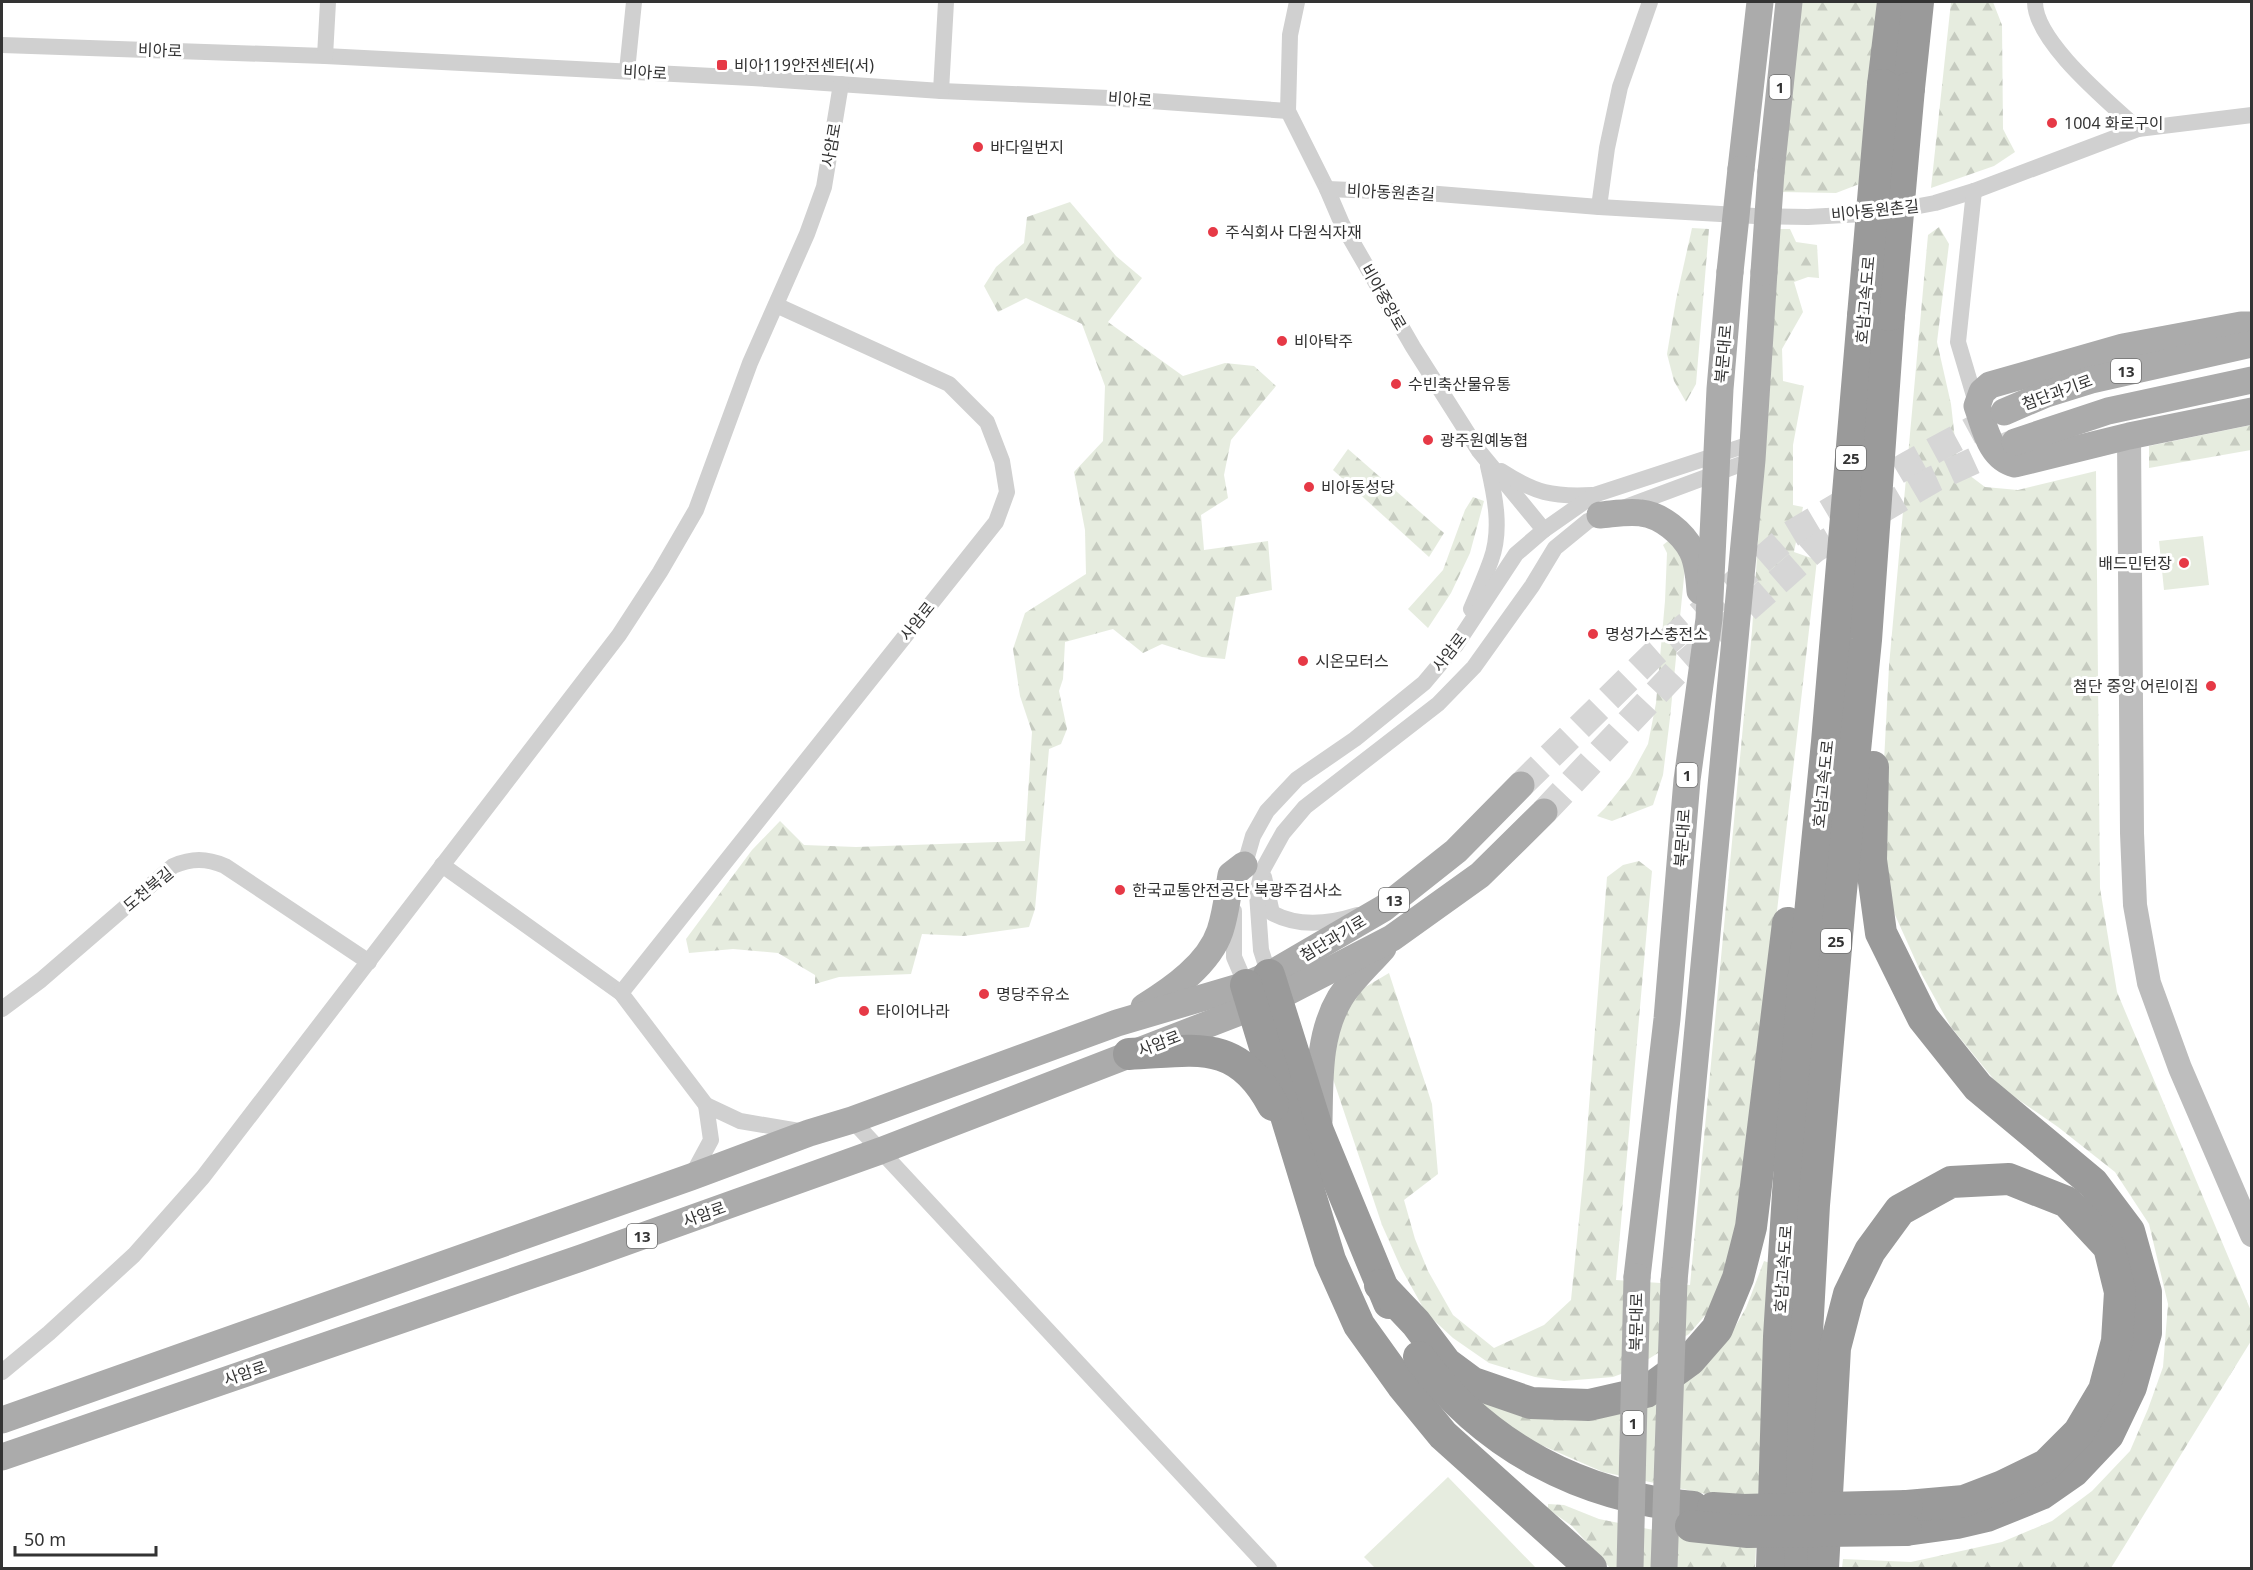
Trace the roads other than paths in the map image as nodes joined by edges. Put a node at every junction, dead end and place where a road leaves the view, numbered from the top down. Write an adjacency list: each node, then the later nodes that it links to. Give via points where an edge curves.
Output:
1 (328, 2): 12 (street)
2 (634, 2): 13 (street)
3 (946, 2): 16 (street)
4 (1297, 2): 17 (street, 비아중앙로, via 1290,35)
5 (1650, 2): 22 (street, via 1620,87)
6 (1760, 2): 35 (main road, 북문대로 / 1, bridge, via 1730,272)
7 (1789, 2): 33 (main road, 북문대로 / 1, bridge, via 1771,171)
8 (1893, 2): 15 (highway, 호남고속도로 / 25)
9 (1918, 2): 15 (highway, 호남고속도로 / 25)
10 (2035, 2): 19 (street, via 2037,18 2064,57)
11 (2, 45): 12 (street, 비아로)
12 (325, 56): 13 (street, 비아로)
13 (627, 71): 14 (street, 비아로)
14 (841, 84): 16 (street, 비아로); 23 (street, 사암로, via 824,187)
15 (1896, 86): 24 (highway, 호남고속도로 / 25, bridge)
16 (941, 91): 17 (street, 비아로)
17 (1288, 111): 20 (street, 비아중앙로)
18 (2252, 115): 19 (street, 비아동원촌길)
19 (2138, 129): 21 (street, 비아동원촌길)
20 (1327, 189): 22 (street, 비아동원촌길); 34 (street, 비아중앙로, via 1342,224 1413,346)
21 (1974, 191): 22 (street, 비아동원촌길, via 1882,213 1808,217); 28 (street, via 1958,342)
22 (1599, 207)
23 (776, 305): 44 (street, 사암로, via 750,363 696,510 660,572 619,635); 50 (street, 사암로, via 949,384 987,422 1002,461 1007,492 996,522)
24 (1876, 316): 39 (highway, 호남고속도로 / 25); 41 (highway, 호남고속도로 / 25)
25 (2252, 325): 28 (main road, via 2123,347 1990,385 1982,392)
26 (2252, 344): 30 (main road, 첨단과기로 / 13, via 2091,380)
27 (2252, 380): 32 (main road, 첨단과기로 / 13, via 2108,411)
28 (1977, 406): 31 (main road, via 1995,453 2015,464)
29 (2252, 411): 31 (main road)
30 (2004, 412)
31 (2128, 436): 60 (street, via 2135,905 2149,983 2180,1068)
32 (2015, 442)
33 (1752, 452): 35 (street, 사암로); 71 (main road, 북문대로 / 1, bridge, via 1674,1281)
34 (1488, 462): 36 (street, via 1530,489); 37 (street, 비아중앙로); 40 (street, via 1496,504 1492,558)
35 (1716, 464): 36 (street, 사암로); 38 (main road, 북문대로 / 1)
36 (1597, 505): 37 (street, 사암로); 38 (main road, via 1643,513 1664,521 1680,534 1691,550); 45 (street, 사암로, via 1588,521 1555,548 1474,667 1438,704 1305,807)
37 (1544, 530): 40 (street, 사암로, via 1516,554)
38 (1709, 619): 70 (main road, 북문대로 / 1, bridge, via 1687,780 1667,1019 1637,1277)
39 (1866, 640): 67 (highway, via 1877,708 1871,860 1881,933 1923,1018 1978,1088 2093,1183 2129,1231 2146,1292 2146,1333 2131,1387 2108,1435 2074,1471 2042,1494 1987,1516 1957,1523); 73 (highway, 호남고속도로 / 25, via 1814,1205)
40 (1456, 645): 45 (street, 사암로, via 1424,683 1355,739 1297,779 1267,811 1253,836)
41 (1827, 742): 61 (highway, via 1804,792 1751,1227 1738,1278 1717,1329 1690,1360 1646,1392 1589,1405 1531,1403 1473,1383 1446,1363); 72 (highway, 호남고속도로 / 25, via 1788,1193)
42 (1521, 785): 46 (main road, 첨단과기로 / 13, via 1456,851)
43 (1544, 812): 47 (main road, 13, via 1480,875)
44 (442, 865): 48 (street, 사암로); 50 (street, 사암로)
45 (1253, 868): 46 (street, via 1272,913 1284,920 1299,923 1345,919); 49 (street, 사암로); 49 (street, 사암로, via 1233,917 1234,957); 52 (main road, via 1232,875 1220,931 1202,960 1167,991)
46 (1384, 908): 49 (main road, 첨단과기로 / 13)
47 (1392, 938): 49 (main road, 사암로 / 13); 57 (main road, via 1341,997 1327,1024)
48 (369, 962): 51 (street, 도천북길, via 225,866 199,859 173,866); 62 (street, 사암로, via 203,1177 134,1256)
49 (1261, 992): 52 (main road, 사암로 / 13); 53 (main road, 사암로 / 13); 57 (highway)
50 (621, 993): 54 (street, 사암로)
51 (2, 1009)
52 (1117, 1023): 55 (main road, 사암로 / 13)
53 (1129, 1054): 57 (highway, via 1192,1051 1225,1056 1262,1083); 58 (main road, 사암로 / 13)
54 (706, 1105): 56 (street, 사암로, via 740,1121); 59 (street, 사암로, via 711,1140)
55 (852, 1120): 56 (main road, 사암로 / 13); 58 (street)
56 (809, 1132): 59 (main road, 사암로 / 13)
57 (1305, 1135): 61 (highway); 63 (highway, via 1330,1260 1359,1325)
58 (880, 1150): 65 (main road, 사암로 / 13); 68 (street)
59 (691, 1177): 64 (main road, 사암로 / 13)
60 (2252, 1234)
61 (1380, 1285): 66 (highway, via 1403,1335 1437,1381 1480,1423 1528,1456 1573,1480 1666,1504)
62 (2, 1372)
63 (1401, 1385): 66 (highway, via 1499,1461 1577,1502 1608,1512); 69 (highway, via 1443,1435)
64 (2, 1420)
65 (2, 1457)
66 (1692, 1516): 67 (highway, bridge, via 1747,1510)
67 (1906, 1518): 74 (highway, via 1964,1501 2046,1465 2079,1432 2104,1390 2117,1341 2120,1292 2109,1246 2067,1202 2008,1179 1951,1182 1900,1210 1870,1251 1849,1294 1834,1348)
68 (1269, 1569)
69 (1591, 1569)
70 (1630, 1569)
71 (1664, 1569)
72 (1772, 1569)
73 (1800, 1569)
74 (1823, 1569)

